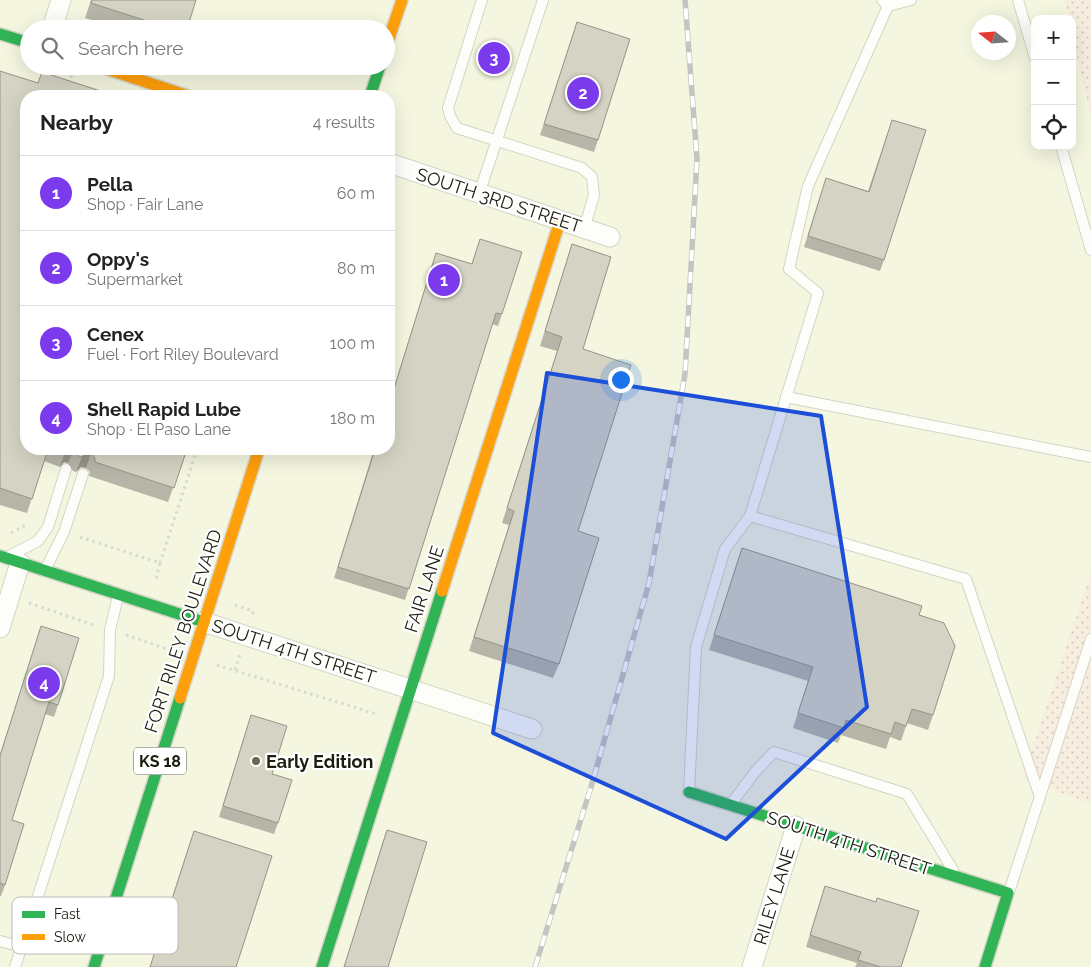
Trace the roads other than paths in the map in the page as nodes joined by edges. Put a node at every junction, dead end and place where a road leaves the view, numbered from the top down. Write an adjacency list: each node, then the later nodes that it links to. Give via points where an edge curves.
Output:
1 (61, 0): 8 (street)
2 (402, 0): 9 (main road)
3 (482, 0): 17 (lane, via 448,108 457,128)
4 (543, 0): 17 (lane)
5 (911, 0): 7 (lane)
6 (1018, 0): 12 (lane)
7 (885, 3): 25 (lane, via 808,186 789,268 818,293)
8 (55, 20)
9 (395, 21)
10 (0, 34): 11 (main road)
11 (20, 40)
12 (1031, 44)
13 (125, 75): 15 (main road)
14 (377, 75): 16 (main road)
15 (170, 90)
16 (372, 90)
17 (497, 141): 20 (lane); 22 (lane, via 582,168 592,177 594,196)
18 (1062, 150): 24 (lane)
19 (395, 165): 20 (street, SOUTH 3RD STREET)
20 (479, 194): 21 (street, SOUTH 3RD STREET)
21 (560, 221): 22 (street, SOUTH 3RD STREET); 37 (main road, FAIR LANE)
22 (584, 229): 23 (street, SOUTH 3RD STREET)
23 (610, 237)
24 (1091, 250)
25 (786, 397): 27 (lane); 30 (lane)
26 (257, 455): 34 (main road, FORT RILEY BOULEVARD / KS 18)
27 (1091, 457)
28 (66, 469): 31 (lane, via 48,527 38,541)
29 (83, 474): 32 (lane, via 64,532)
30 (750, 516): 39 (lane, via 725,550 696,647); 40 (lane, via 966,579)
31 (8, 559): 32 (main road, SOUTH 4TH STREET); 35 (street)
32 (45, 571): 33 (main road, SOUTH 4TH STREET)
33 (119, 594): 34 (main road, SOUTH 4TH STREET); 45 (lane, via 110,630 109,676)
34 (204, 622): 37 (street, SOUTH 4TH STREET); 46 (main road, FORT RILEY BOULEVARD / KS 18)
35 (0, 628)
36 (1091, 639): 40 (lane)
37 (411, 690): 38 (street, SOUTH 4TH STREET); 51 (main road, FAIR LANE)
38 (532, 729)
39 (690, 792): 41 (main road, SOUTH 4TH STREET)
40 (1040, 797): 44 (lane)
41 (731, 805): 42 (main road, SOUTH 4TH STREET); 43 (lane, via 774,752 908,794)
42 (796, 826): 43 (main road, SOUTH 4TH STREET); 52 (street, RILEY LANE)
43 (957, 877): 44 (main road, SOUTH 4TH STREET)
44 (1008, 893): 53 (main road)
45 (38, 897)
46 (116, 897)
47 (20, 954): 49 (lane)
48 (98, 954): 50 (main road, FORT RILEY BOULEVARD / KS 18)
49 (15, 967)
50 (94, 967)
51 (322, 967)
52 (752, 967)
53 (985, 967)

